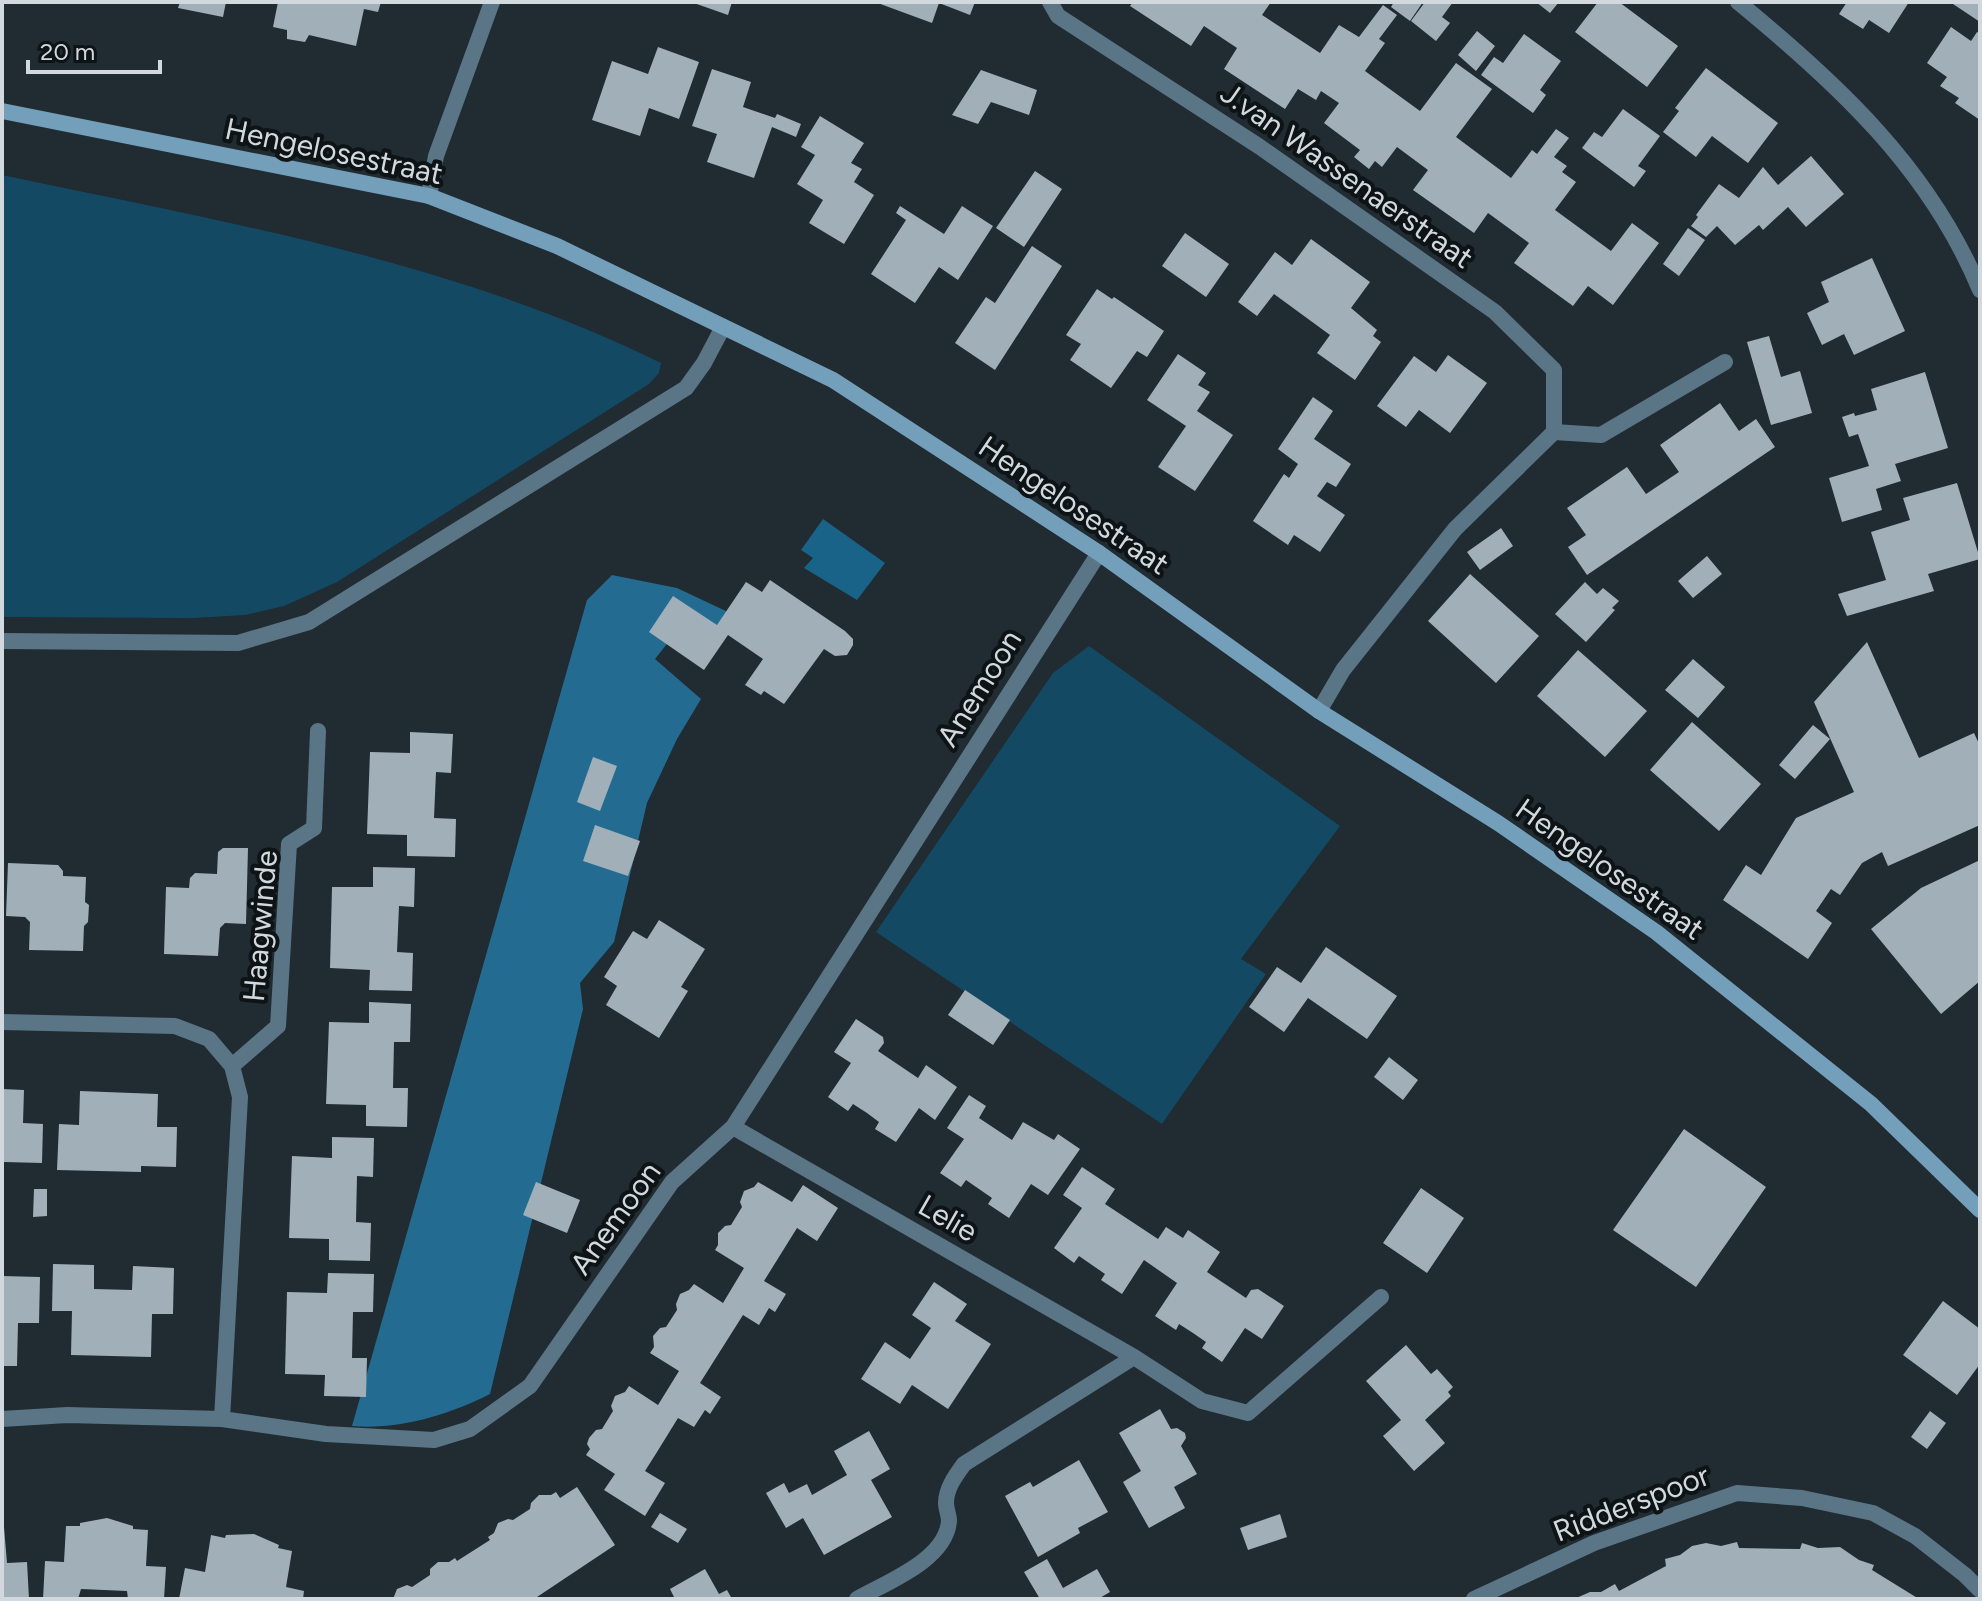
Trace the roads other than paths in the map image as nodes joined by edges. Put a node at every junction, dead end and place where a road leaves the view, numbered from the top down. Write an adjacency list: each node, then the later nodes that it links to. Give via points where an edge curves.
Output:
1 (492, 2): 5 (street, via 436,156)
2 (1050, 2): 10 (street, J.van Wassenaerstraat, via 1058,16 1260,147 1495,312 1554,370)
3 (1738, 2): 6 (street, via 1863,113 1924,189)
4 (2, 111): 5 (main road, Hengelosestraat)
5 (429, 196): 8 (main road, Hengelosestraat, via 557,246)
6 (1976, 268): 7 (street)
7 (1980, 290)
8 (723, 327): 11 (main road, Hengelosestraat, via 833,380); 12 (street, via 686,388 309,622 238,643)
9 (1725, 362): 10 (street, via 1601,435)
10 (1554, 432): 13 (street, via 1455,529 1343,670)
11 (1099, 553): 13 (main road, Hengelosestraat); 17 (street, Anemoon)
12 (2, 641)
13 (1319, 711): 18 (main road, Hengelosestraat, via 1498,823 1656,932 1871,1104)
14 (318, 731): 16 (street, Haagwinde, via 314,828 289,844 278,1026)
15 (2, 1022): 16 (street, via 175,1026 209,1039)
16 (232, 1066): 22 (street, via 240,1097)
17 (733, 1127): 20 (street, Lelie); 22 (street, Anemoon, via 672,1182 530,1386 470,1429 434,1440 326,1434)
18 (1980, 1210)
19 (1381, 1297): 20 (street, Lelie, via 1248,1413 1202,1401)
20 (1134, 1357): 24 (street, via 964,1464 945,1501 949,1521 943,1541 925,1561)
21 (2, 1419): 22 (street, Anemoon)
22 (222, 1419)
23 (1980, 1590): 25 (street, Ridderspoor, via 1915,1536 1873,1513 1802,1498 1737,1493 1594,1543)
24 (857, 1599)
25 (1474, 1599)

